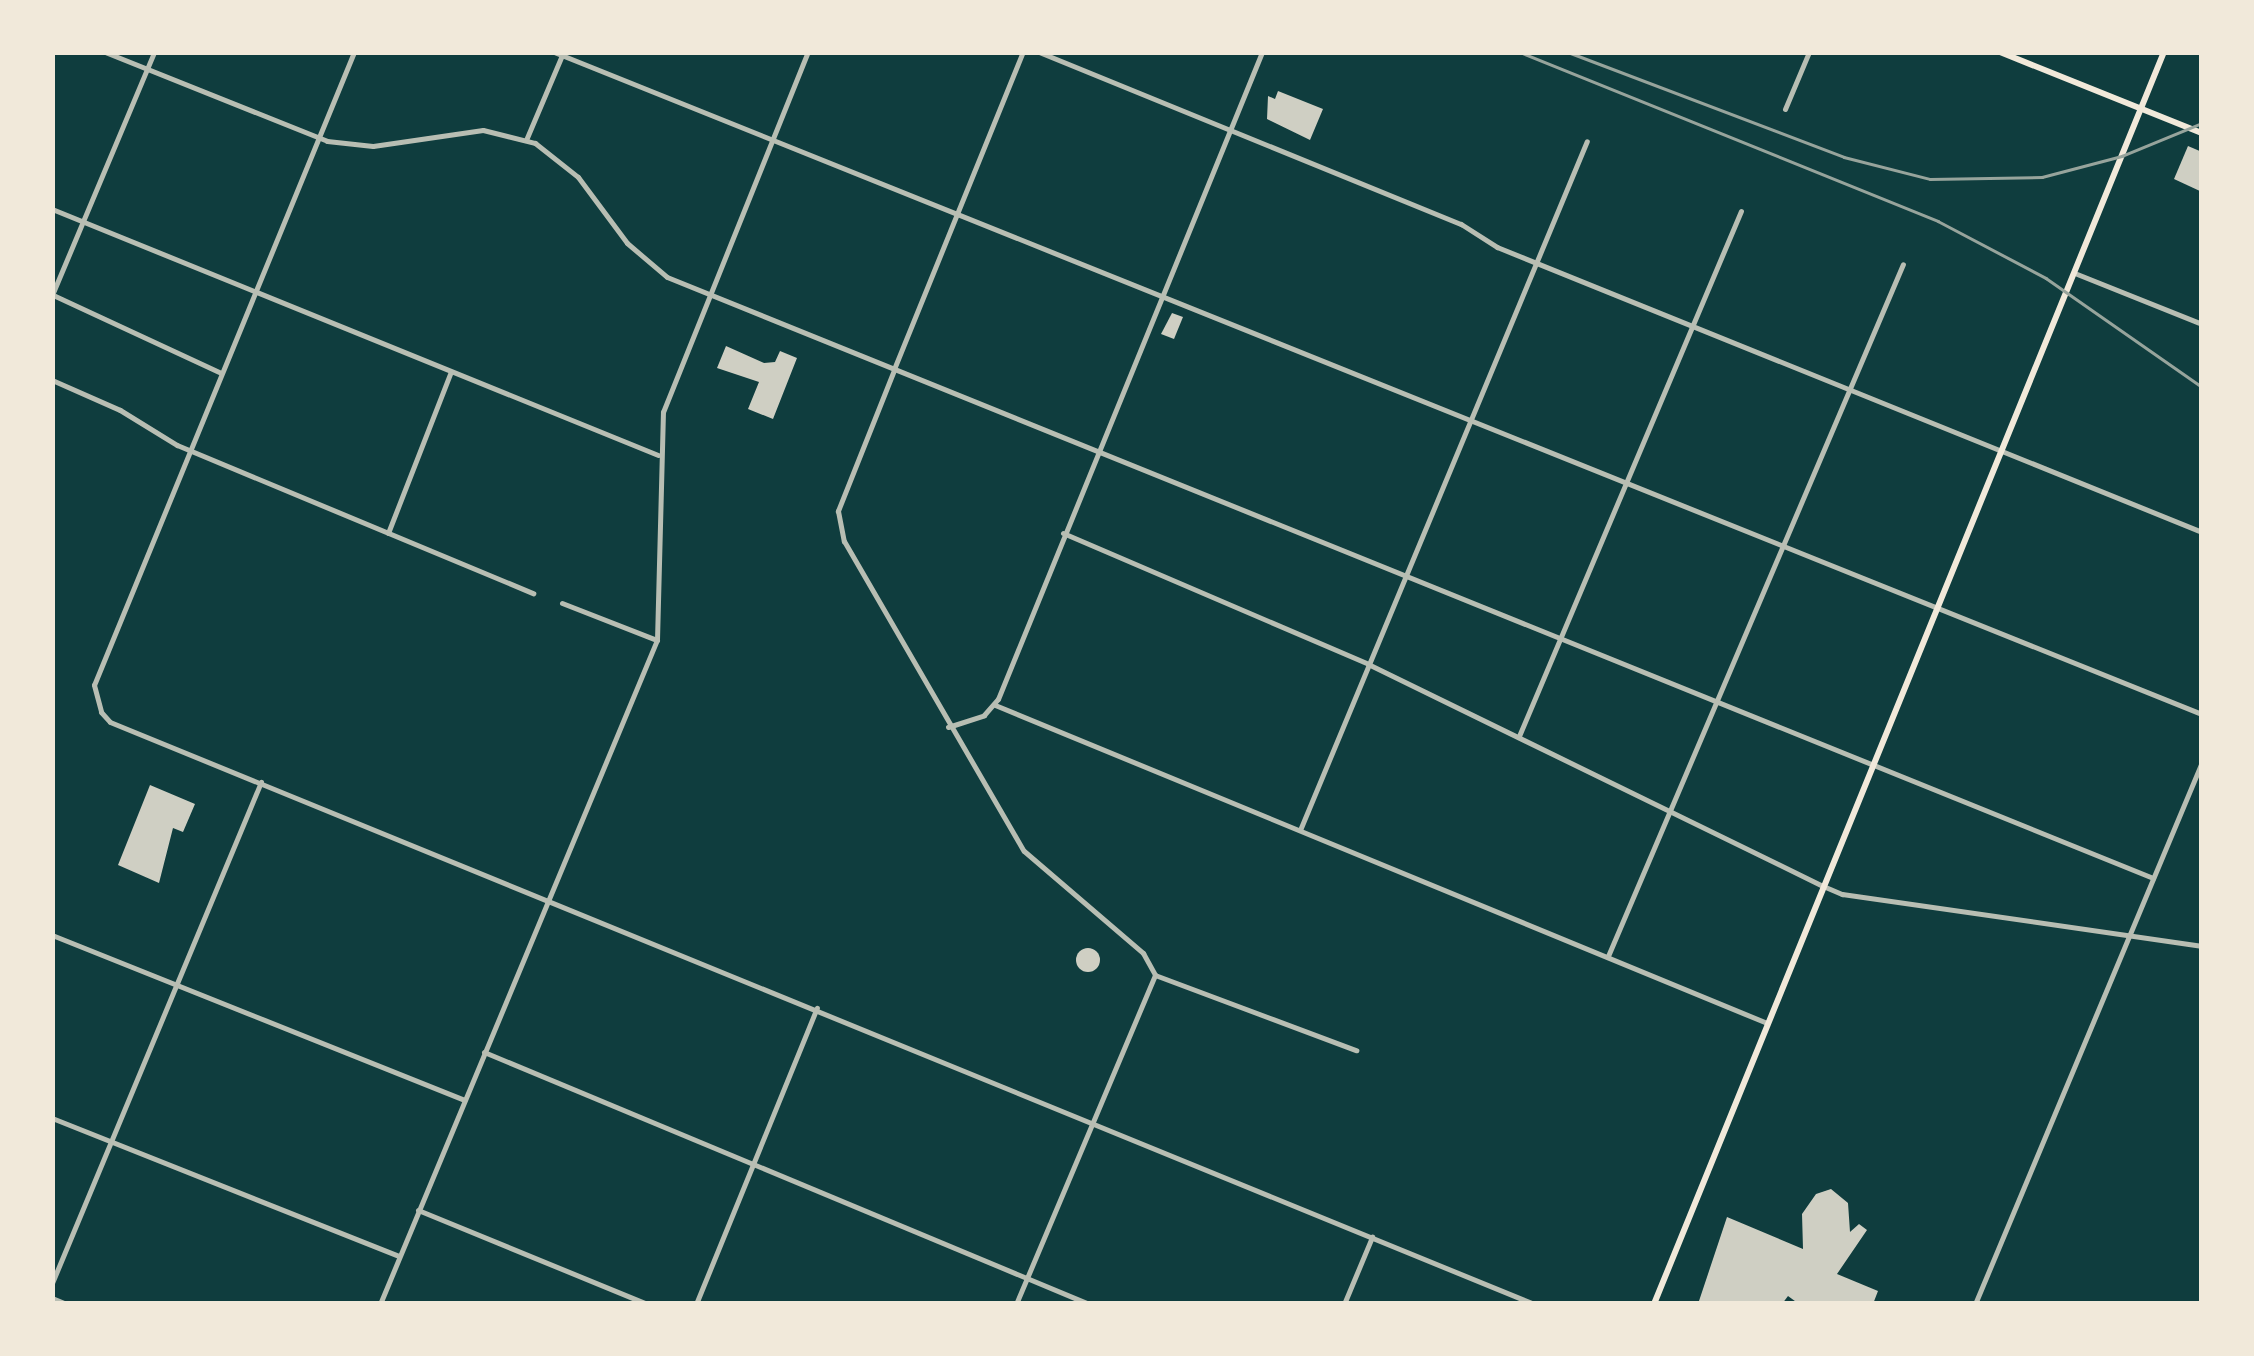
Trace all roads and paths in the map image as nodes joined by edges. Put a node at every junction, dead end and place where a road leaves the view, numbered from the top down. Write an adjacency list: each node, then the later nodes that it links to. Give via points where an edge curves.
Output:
1 (105, 52): 13 (street)
2 (154, 52): 13 (street)
3 (354, 52): 18 (street)
4 (554, 52): 12 (street)
5 (808, 52): 19 (street)
6 (1023, 52): 24 (street)
7 (1040, 52): 16 (street)
8 (1262, 52): 16 (street)
9 (1809, 52): 14 (street)
10 (2000, 52): 15 (main road)
11 (2164, 52): 15 (main road)
12 (562, 54): 19 (street); 20 (street)
13 (146, 69): 18 (street); 25 (street)
14 (1785, 109)
15 (2142, 109): 17 (main road); 28 (main road)
16 (1230, 129): 26 (street, via 1462,224); 30 (street)
17 (2202, 133)
18 (318, 138): 20 (street, via 373,146 483,130); 29 (street)
19 (773, 139): 24 (street); 32 (street)
20 (526, 140): 32 (street, via 578,178 626,244 667,277)
21 (1587, 141): 26 (street)
22 (52, 209): 25 (street)
23 (1741, 210): 34 (street)
24 (958, 213): 30 (street); 35 (street)
25 (83, 222): 29 (street); 31 (street)
26 (1537, 263): 34 (street); 40 (street)
27 (1903, 264): 39 (street)
28 (2076, 274): 33 (street); 42 (main road)
29 (253, 292): 36 (street); 37 (street)
30 (1163, 294): 40 (street); 43 (street)
31 (52, 295): 36 (street)
32 (710, 295): 35 (street); 44 (street, via 663,412)
33 (2202, 324)
34 (1692, 326): 39 (street); 45 (street)
35 (894, 370): 43 (street); 60 (street, via 838,521 865,586)
36 (219, 372): 41 (street)
37 (450, 374): 44 (street); 48 (street)
38 (52, 380): 41 (street)
39 (1848, 389): 42 (street); 49 (street)
40 (1472, 420): 45 (street); 50 (street)
41 (188, 450): 48 (street); 64 (street, via 94,685 95,698 110,722)
42 (2003, 450): 47 (street); 53 (main road)
43 (1096, 452): 46 (street); 50 (street)
44 (658, 455): 55 (street)
45 (1626, 482): 49 (street); 54 (street)
46 (1063, 532): 56 (street); 58 (street)
47 (2202, 532)
48 (388, 533): 51 (street)
49 (1783, 543): 53 (street); 57 (street)
50 (1406, 574): 54 (street); 56 (street)
51 (533, 593)
52 (562, 603): 55 (street)
53 (1937, 607): 59 (street); 63 (main road)
54 (1561, 637): 57 (street); 61 (street)
55 (657, 640): 69 (street)
56 (1368, 664): 61 (street); 66 (street)
57 (1716, 700): 63 (street); 65 (street)
58 (995, 705): 60 (street); 66 (street)
59 (2202, 714)
60 (948, 727): 74 (street, via 1024,851 1143,953)
61 (1519, 736): 65 (street)
62 (2202, 762): 67 (street)
63 (1870, 763): 67 (street); 68 (main road)
64 (261, 782): 69 (street); 75 (street)
65 (1669, 810): 68 (street); 73 (street)
66 (1300, 831): 73 (street)
67 (2154, 878): 71 (street)
68 (1823, 886): 71 (street); 77 (main road)
69 (549, 898): 76 (street); 79 (street)
70 (52, 935): 75 (street)
71 (2130, 935): 72 (street); 100 (street)
72 (2202, 946)
73 (1608, 957): 77 (street)
74 (1155, 975): 78 (street); 82 (street)
75 (177, 985): 80 (street); 83 (street)
76 (817, 1008): 82 (street); 84 (street)
77 (1767, 1023): 99 (main road)
78 (1356, 1050)
79 (484, 1052): 80 (street); 84 (street)
80 (464, 1100): 85 (street)
81 (52, 1118): 83 (street)
82 (1092, 1121): 86 (street); 88 (street)
83 (112, 1141): 87 (street); 89 (street)
84 (753, 1166): 88 (street); 94 (street)
85 (418, 1210): 87 (street); 93 (street)
86 (1372, 1237): 97 (street); 98 (street)
87 (400, 1256): 92 (street)
88 (1026, 1278): 95 (street); 96 (street)
89 (52, 1284)
90 (52, 1298): 91 (street)
91 (66, 1304)
92 (380, 1304)
93 (647, 1304)
94 (696, 1304)
95 (1016, 1304)
96 (1089, 1304)
97 (1344, 1304)
98 (1534, 1304)
99 (1654, 1304)
100 (1975, 1304)

